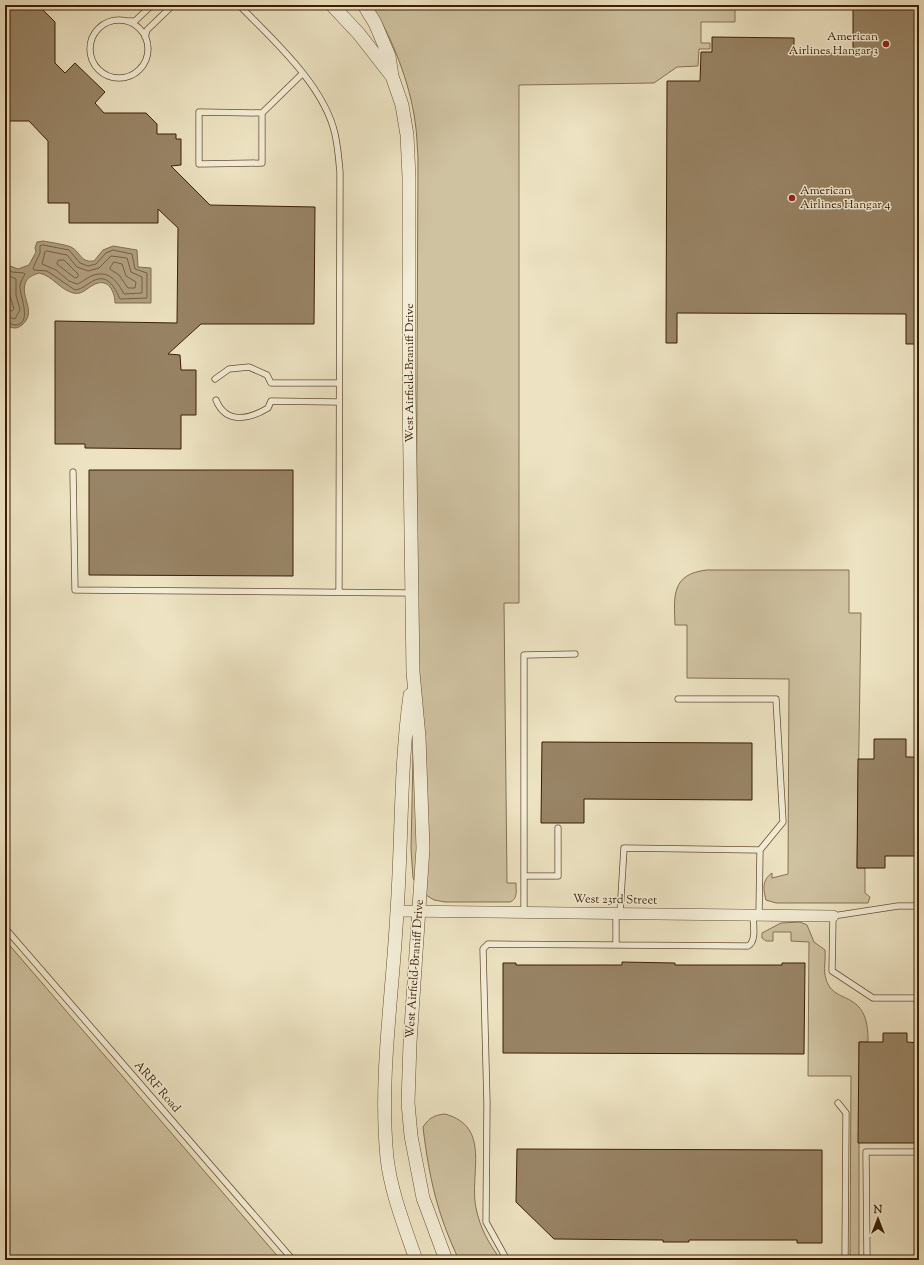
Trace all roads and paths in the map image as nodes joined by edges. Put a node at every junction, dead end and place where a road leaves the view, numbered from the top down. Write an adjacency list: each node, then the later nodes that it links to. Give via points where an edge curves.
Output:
1 (152, 5): 6 (lane, via 135,20)
2 (174, 5): 7 (lane, via 147,30)
3 (238, 5): 8 (lane)
4 (332, 5): 9 (street)
5 (364, 5): 9 (street, via 389,56)
6 (123, 21): 7 (lane, via 136,26); 7 (lane, via 109,22 103,26 91,43 91,57 103,73 122,78 140,70 147,58)
7 (145, 37)
8 (302, 74): 10 (lane); 12 (lane, via 319,94 335,133 340,174)
9 (392, 76): 17 (street, West Airfield-Braniff Drive, via 405,120 409,177)
10 (262, 113): 10 (lane, via 199,112 199,164 262,163)
11 (215, 379): 12 (lane, via 229,369 249,366 267,375 272,383)
12 (338, 383): 14 (lane)
13 (216, 400): 14 (lane, via 219,409 229,416 246,418 268,408 271,402)
14 (338, 402): 16 (lane)
15 (73, 472): 16 (lane, via 75,590)
16 (339, 591): 17 (lane)
17 (412, 593): 19 (street, West Airfield-Braniff Drive)
18 (575, 654): 23 (lane, via 524,655)
19 (413, 672): 25 (street, West Airfield-Braniff Drive, via 404,735); 26 (street, West Airfield-Braniff Drive, via 419,737 423,848)
20 (678, 699): 22 (lane, via 776,700 783,822)
21 (558, 828): 23 (lane, via 558,876)
22 (760, 850): 28 (lane, via 624,848); 29 (lane)
23 (524, 876): 27 (lane)
24 (919, 906): 30 (lane, via 898,906)
25 (397, 911): 26 (street, West 23rd Street); 37 (street, West Airfield-Braniff Drive, via 387,1058 386,1133 394,1188)
26 (419, 911): 27 (street, West 23rd Street); 38 (street, West Airfield-Braniff Drive, via 408,1082 411,1136 422,1198)
27 (524, 912): 28 (street, West 23rd Street)
28 (618, 913): 29 (street, West 23rd Street); 32 (lane)
29 (756, 915): 30 (street, West 23rd Street); 32 (lane, via 753,939 748,946)
30 (833, 916): 33 (lane, via 832,971 873,998)
31 (5, 928): 36 (lane, ARRF Road)
32 (616, 945): 39 (lane, via 488,944 483,949 487,1103 486,1222)
33 (919, 998)
34 (838, 1103): 40 (lane, via 846,1113)
35 (919, 1152): 41 (lane, via 866,1152)
36 (293, 1260)
37 (416, 1260)
38 (446, 1260)
39 (507, 1260)
40 (845, 1260)
41 (867, 1260)

